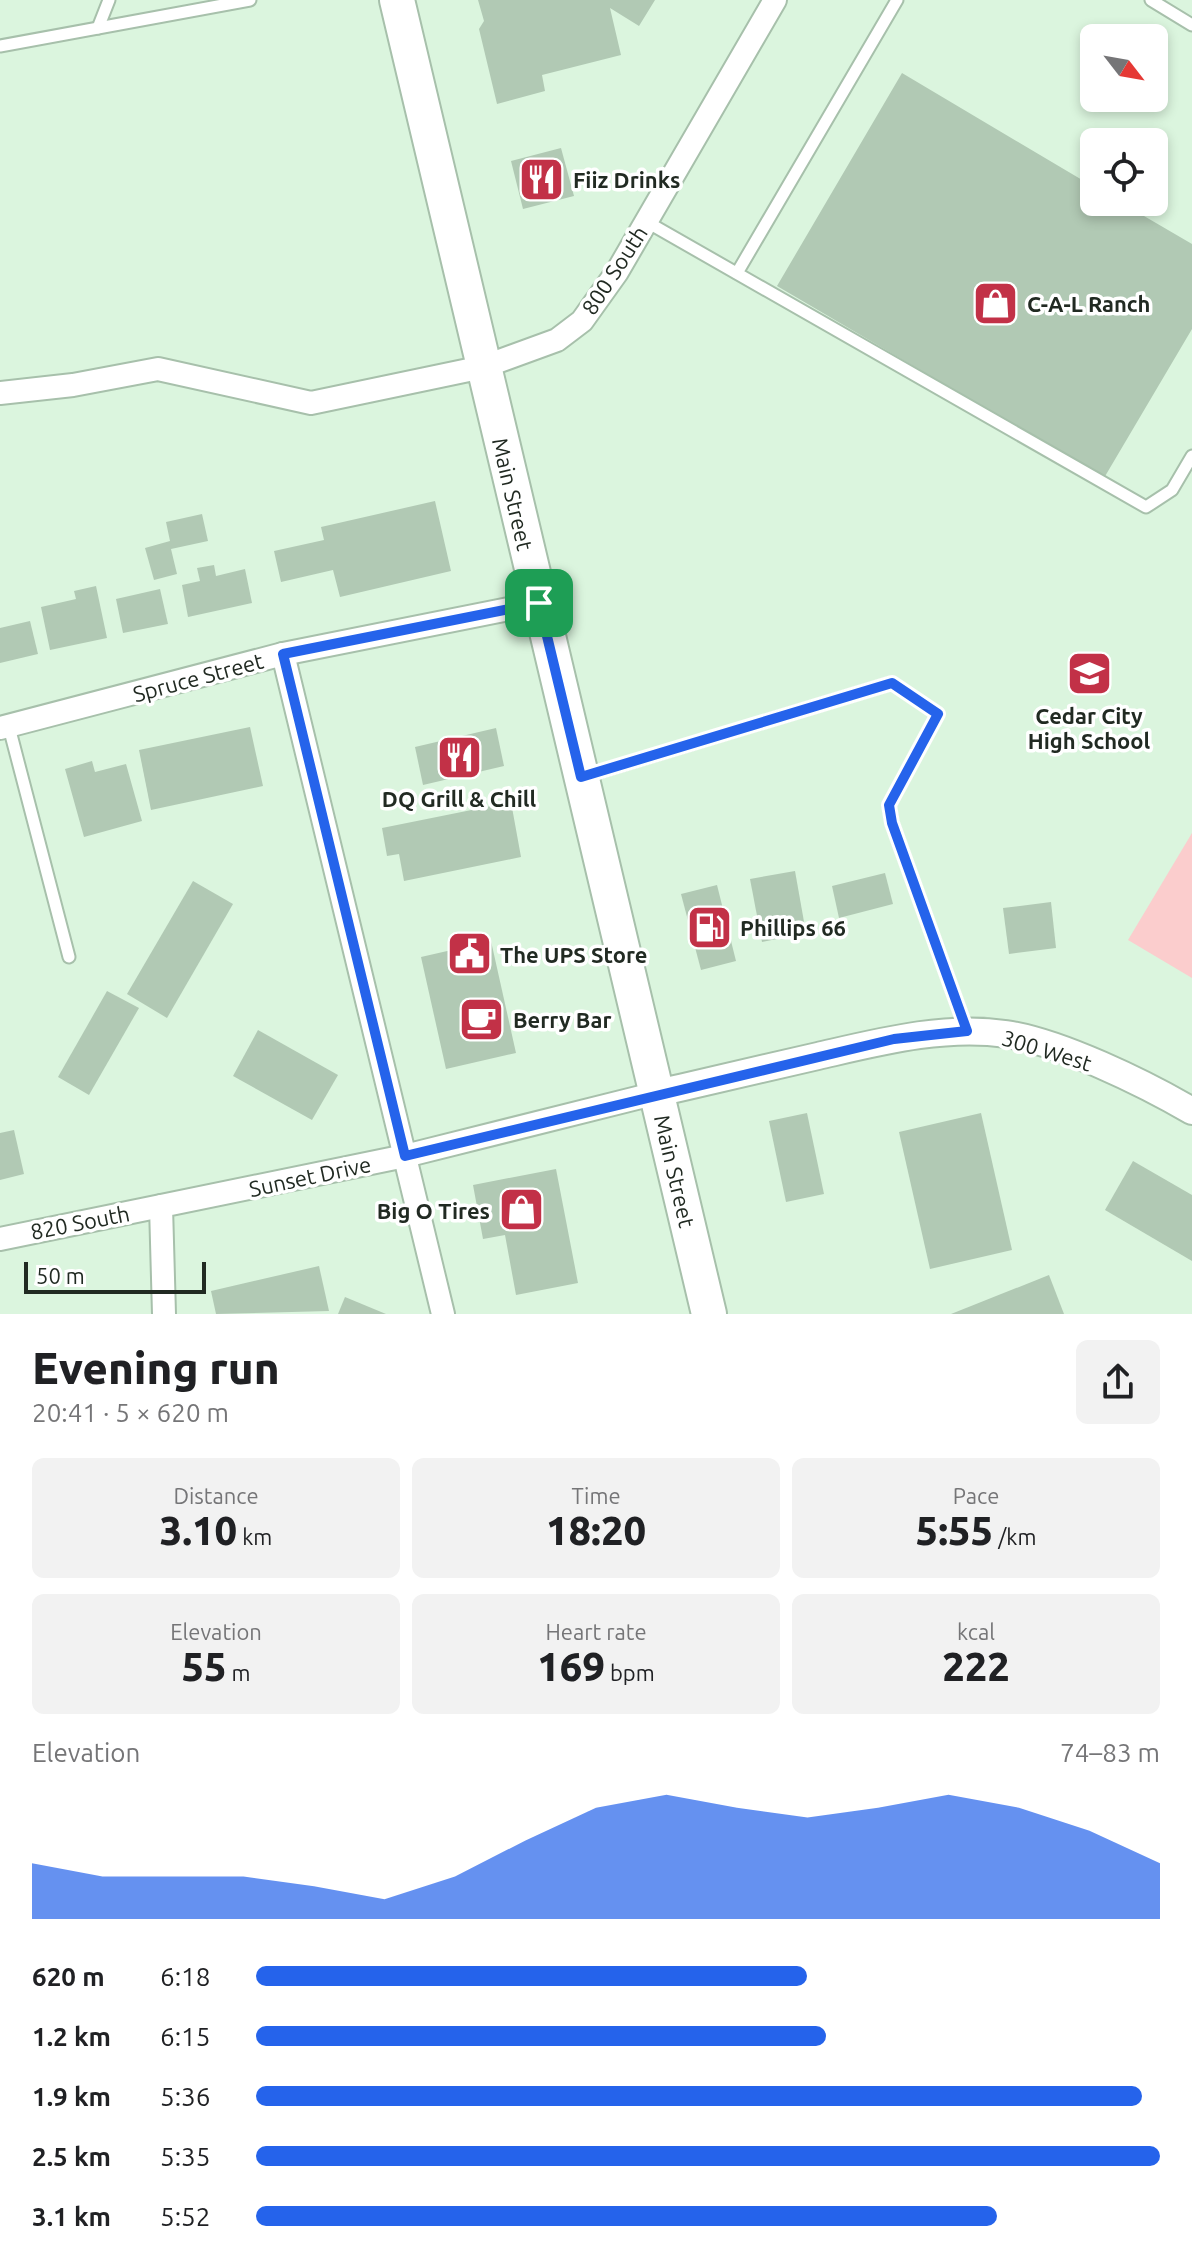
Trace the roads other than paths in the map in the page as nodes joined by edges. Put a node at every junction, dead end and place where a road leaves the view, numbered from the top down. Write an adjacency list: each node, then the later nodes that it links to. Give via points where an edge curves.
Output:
1 (109, 0): 8 (lane)
2 (250, 0): 8 (lane)
3 (397, 0): 12 (main road, Main Street)
4 (775, 0): 10 (street, 800 South)
5 (897, 0): 11 (lane)
6 (1151, 0): 7 (lane)
7 (1192, 25)
8 (98, 28): 9 (lane)
9 (0, 46)
10 (647, 222): 11 (lane); 12 (street, 800 South, via 582,321 557,340)
11 (737, 273): 14 (lane, via 1146,507 1172,490)
12 (483, 367): 13 (street, 800 South, via 311,403 158,369); 15 (main road, Main Street)
13 (0, 393)
14 (1192, 456)
15 (539, 603): 16 (street, Spruce Street); 18 (main road, Main Street)
16 (283, 654): 17 (street, Spruce Street); 23 (street)
17 (4, 727): 19 (lane)
18 (581, 777): 20 (lane, via 892,683 938,714 889,805); 21 (main road, Main Street)
19 (69, 957)
20 (967, 1031): 21 (street, 300 West, via 894,1039); 22 (street, 300 West, via 1008,1034 1068,1054 1144,1083)
21 (657, 1093): 23 (street, Sunset Drive); 28 (main road, Main Street)
22 (1192, 1111)
23 (405, 1156): 24 (street, Sunset Drive); 27 (street)
24 (161, 1206): 25 (street, 820 South); 26 (street)
25 (0, 1239)
26 (164, 1314)
27 (443, 1314)
28 (709, 1314)

